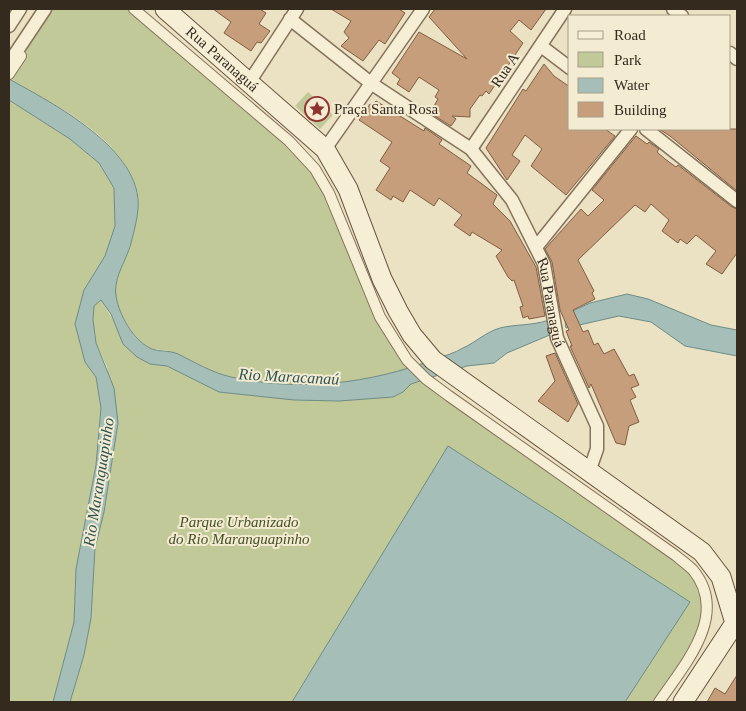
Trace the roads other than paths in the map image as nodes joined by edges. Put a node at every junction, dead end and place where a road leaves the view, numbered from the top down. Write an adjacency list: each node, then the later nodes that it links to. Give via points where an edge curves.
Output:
1 (20, 9): 9 (street)
2 (45, 9): 10 (street)
3 (51, 9): 10 (street)
4 (134, 9): 25 (street, via 289,141 316,169 330,193 380,317 399,350 414,367 426,379 693,570 706,600 705,626 695,649)
5 (422, 9): 16 (street)
6 (565, 9): 11 (street, Rua A)
7 (168, 10): 15 (main road, Rua Paranaguá)
8 (293, 14): 15 (street); 16 (street, Rua Paranaguá)
9 (9, 26)
10 (24, 46): 12 (street); 14 (street)
11 (542, 46): 13 (street); 20 (street, Rua A)
12 (9, 63)
13 (568, 66)
14 (9, 74)
15 (250, 81): 19 (main road, Rua Paranaguá)
16 (372, 84): 19 (street); 20 (street, Rua Paranaguá)
17 (630, 130): 22 (street)
18 (647, 130): 21 (street)
19 (325, 149): 23 (main road, Rua Paranaguá, via 348,189 382,279 398,311 433,360)
20 (472, 150): 22 (street, Rua Paranaguá, via 512,200)
21 (737, 201)
22 (536, 246): 23 (street, Rua Paranaguá, via 544,264 557,338 597,426 597,449)
23 (589, 472): 24 (main road, via 702,552 721,578)
24 (736, 623): 26 (main road)
25 (658, 702)
26 (682, 702)

